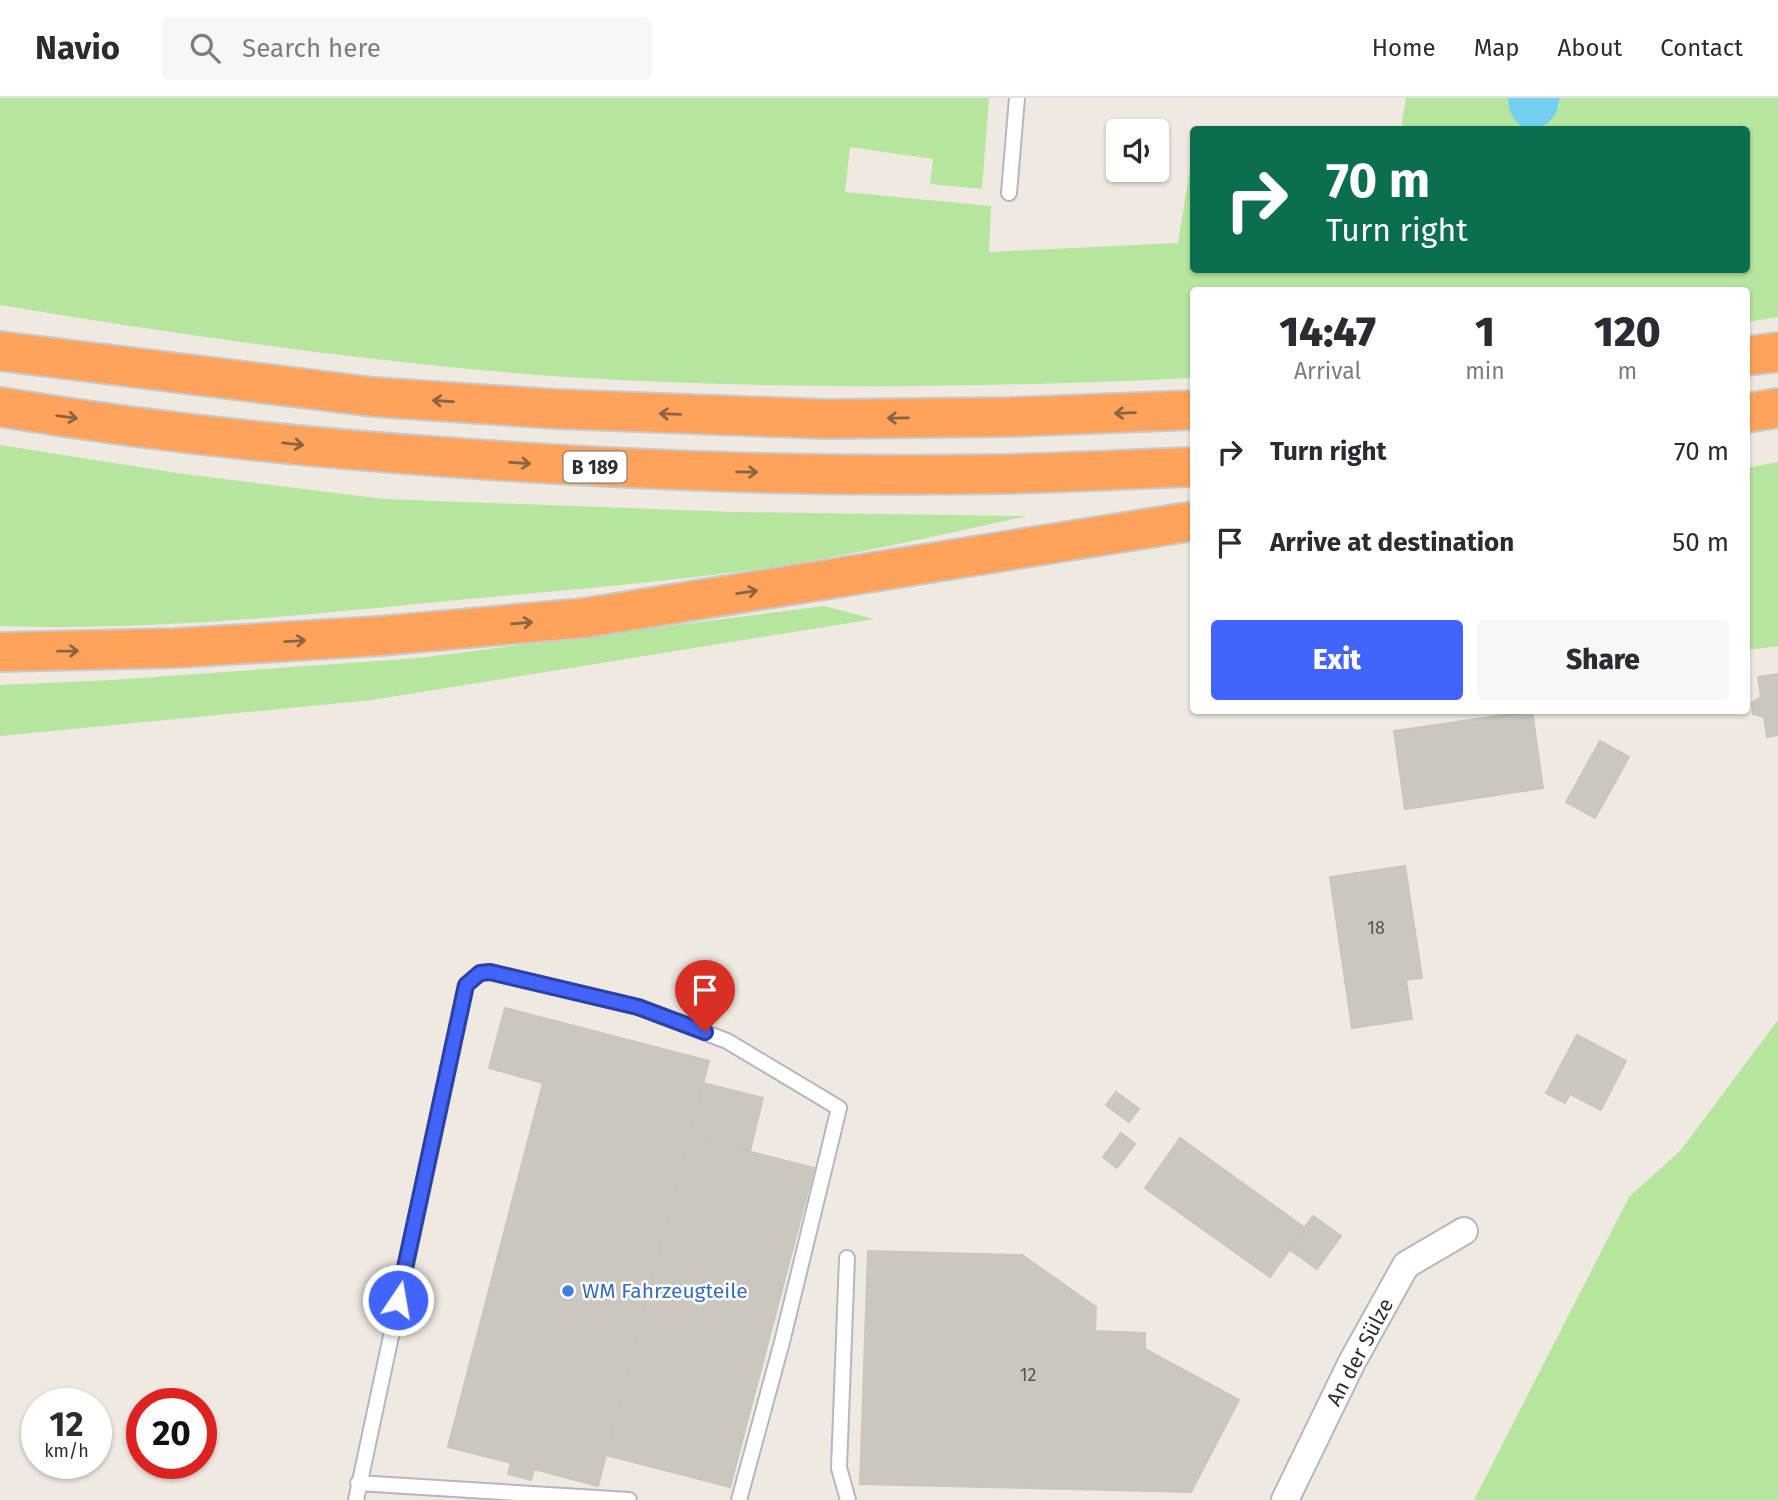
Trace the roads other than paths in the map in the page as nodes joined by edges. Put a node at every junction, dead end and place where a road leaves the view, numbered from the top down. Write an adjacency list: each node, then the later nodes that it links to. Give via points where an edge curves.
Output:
1 (1017, 98): 2 (lane)
2 (1009, 193)
3 (0, 351): 8 (highway, one-way to 3, via 826,419 556,410 374,397)
4 (1778, 352): 5 (highway)
5 (1750, 356)
6 (0, 407): 10 (highway, B 189, one-way to 10, via 193,434 548,465 863,474)
7 (1778, 408): 9 (highway)
8 (1190, 411)
9 (1750, 412)
10 (1190, 467)
11 (1190, 522): 12 (highway, one-way to 11, via 190,648 584,618)
12 (0, 652)
13 (1464, 1231): 20 (street, An der Sülze, via 1406,1265 1352,1362)
14 (847, 1258): 19 (lane, via 839,1468)
15 (358, 1483): 16 (lane); 17 (lane); 18 (lane, via 466,985 480,973 490,972 638,1007 727,1041 839,1108)
16 (356, 1500)
17 (629, 1500)
18 (739, 1500)
19 (848, 1500)
20 (1285, 1500)

